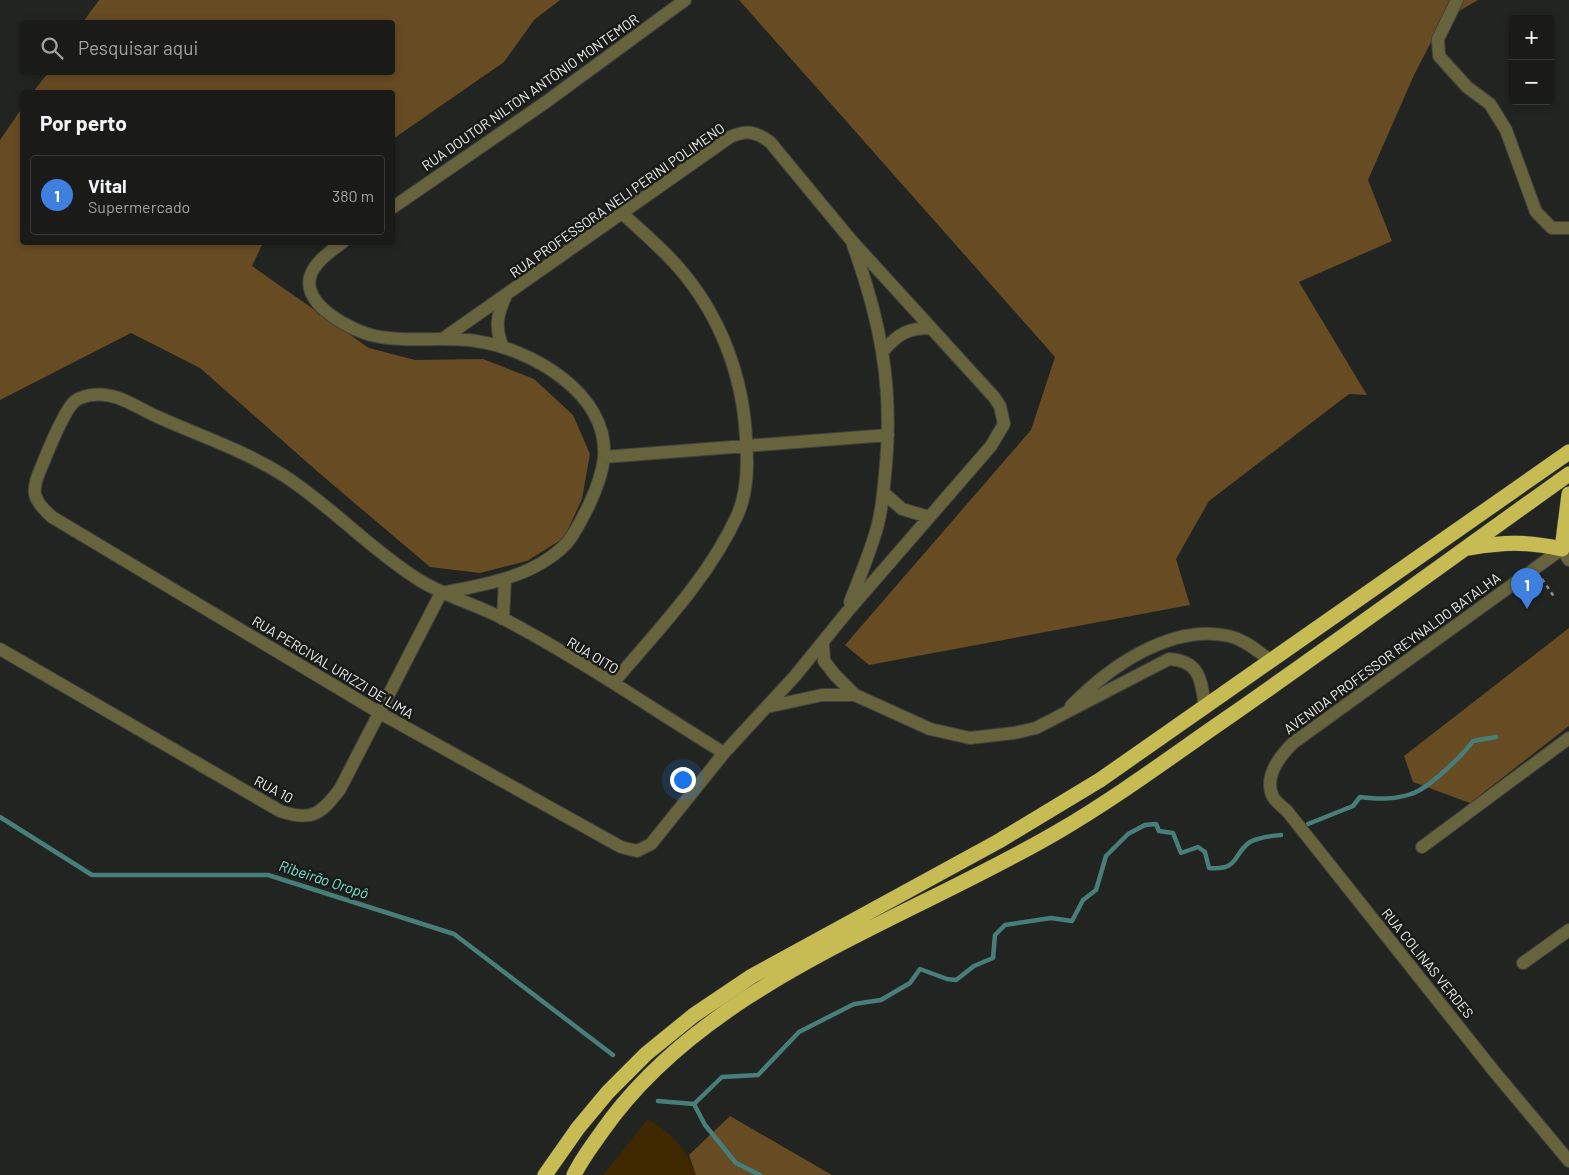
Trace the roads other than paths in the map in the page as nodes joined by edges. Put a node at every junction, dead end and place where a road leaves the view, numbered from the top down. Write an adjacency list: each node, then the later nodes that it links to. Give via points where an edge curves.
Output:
1 (685, 0): 3 (street, RUA DOUTOR NILTON ANTÔNIO MONTEMOR, via 546,102)
2 (1457, 0): 5 (street, via 1438,38 1439,56 1467,87 1490,104 1506,130 1536,212 1552,228)
3 (395, 206)
4 (622, 213): 6 (street, RUA PROFESSORA NELI PERINI POLIMENO, via 730,137 750,131 770,142); 8 (street, RUA PROFESSORA NELI PERINI POLIMENO); 14 (street, via 679,267 720,331 736,372 745,411)
5 (1569, 228)
6 (851, 240): 9 (street, RUA PROFESSORA NELI PERINI POLIMENO); 12 (street, via 870,293)
7 (340, 245): 10 (street, via 315,266 310,278 310,290 326,312 342,323 371,335 404,340)
8 (506, 297): 10 (street, RUA PROFESSORA NELI PERINI POLIMENO); 11 (street, RUA PROFESSORA NELI PERINI POLIMENO, via 497,320)
9 (930, 328): 12 (street, via 902,333); 20 (street, RUA PROFESSORA NELI PERINI POLIMENO, via 994,397 1000,406 1004,424 991,446)
10 (444, 338): 11 (street)
11 (502, 346): 16 (street, via 551,369 578,391 593,414 601,435)
12 (883, 350): 13 (street)
13 (888, 435): 14 (street); 18 (street)
14 (747, 445): 16 (street); 30 (street, via 747,479 743,497 724,540 706,570)
15 (1569, 452): 29 (highway)
16 (604, 457): 23 (street, via 598,485 567,543 546,560)
17 (1569, 474): 21 (highway)
18 (884, 493): 20 (street, via 902,509); 25 (street, via 867,558)
19 (1569, 494): 22 (highway)
20 (929, 517): 25 (street)
21 (1464, 549): 22 (highway, via 1503,542 1532,542); 44 (highway, via 1377,613 1059,831 877,926 725,1012 668,1056 618,1108)
22 (1567, 551): 38 (street, AVENIDA PROFESSOR REYNALDO BATALHA, via 1293,744 1273,768)
23 (505, 579): 24 (street); 26 (street)
24 (442, 593): 26 (street, RUA OITO); 34 (street, RUA 10); 34 (street, RUA PERCIVAL URIZZI DE LIMA, via 382,553 283,475 238,450 122,399 91,395 75,401 58,429 36,479 34,492 37,504 52,517)
25 (847, 612): 27 (street)
26 (503, 619): 30 (street, RUA OITO)
27 (823, 642): 31 (street, via 824,660); 33 (street)
28 (0, 649): 34 (street, RUA 10, via 280,811 295,816 307,817 328,805 340,789)
29 (1272, 661): 32 (highway); 35 (street, via 1244,641 1229,636 1186,636 1159,644 1122,662 1095,682)
30 (613, 683): 37 (street, RUA OITO)
31 (855, 695): 33 (street, via 822,695); 35 (street, via 930,729 970,738 1036,728)
32 (1205, 707): 35 (street, via 1197,671 1190,663 1169,659); 43 (highway, via 1053,810 752,976 694,1015 646,1054 608,1092)
33 (766, 708): 37 (street)
34 (380, 713): 37 (street, RUA PERCIVAL URIZZI DE LIMA, via 621,847 637,851 645,848 667,825)
35 (1062, 714)
36 (1569, 738): 39 (street)
37 (724, 753)
38 (1270, 782): 42 (street, RUA COLINAS VERDES, via 1273,797 1288,811)
39 (1422, 847)
40 (1569, 930): 41 (street)
41 (1523, 963)
42 (1569, 1161)
43 (545, 1175)
44 (574, 1175)

